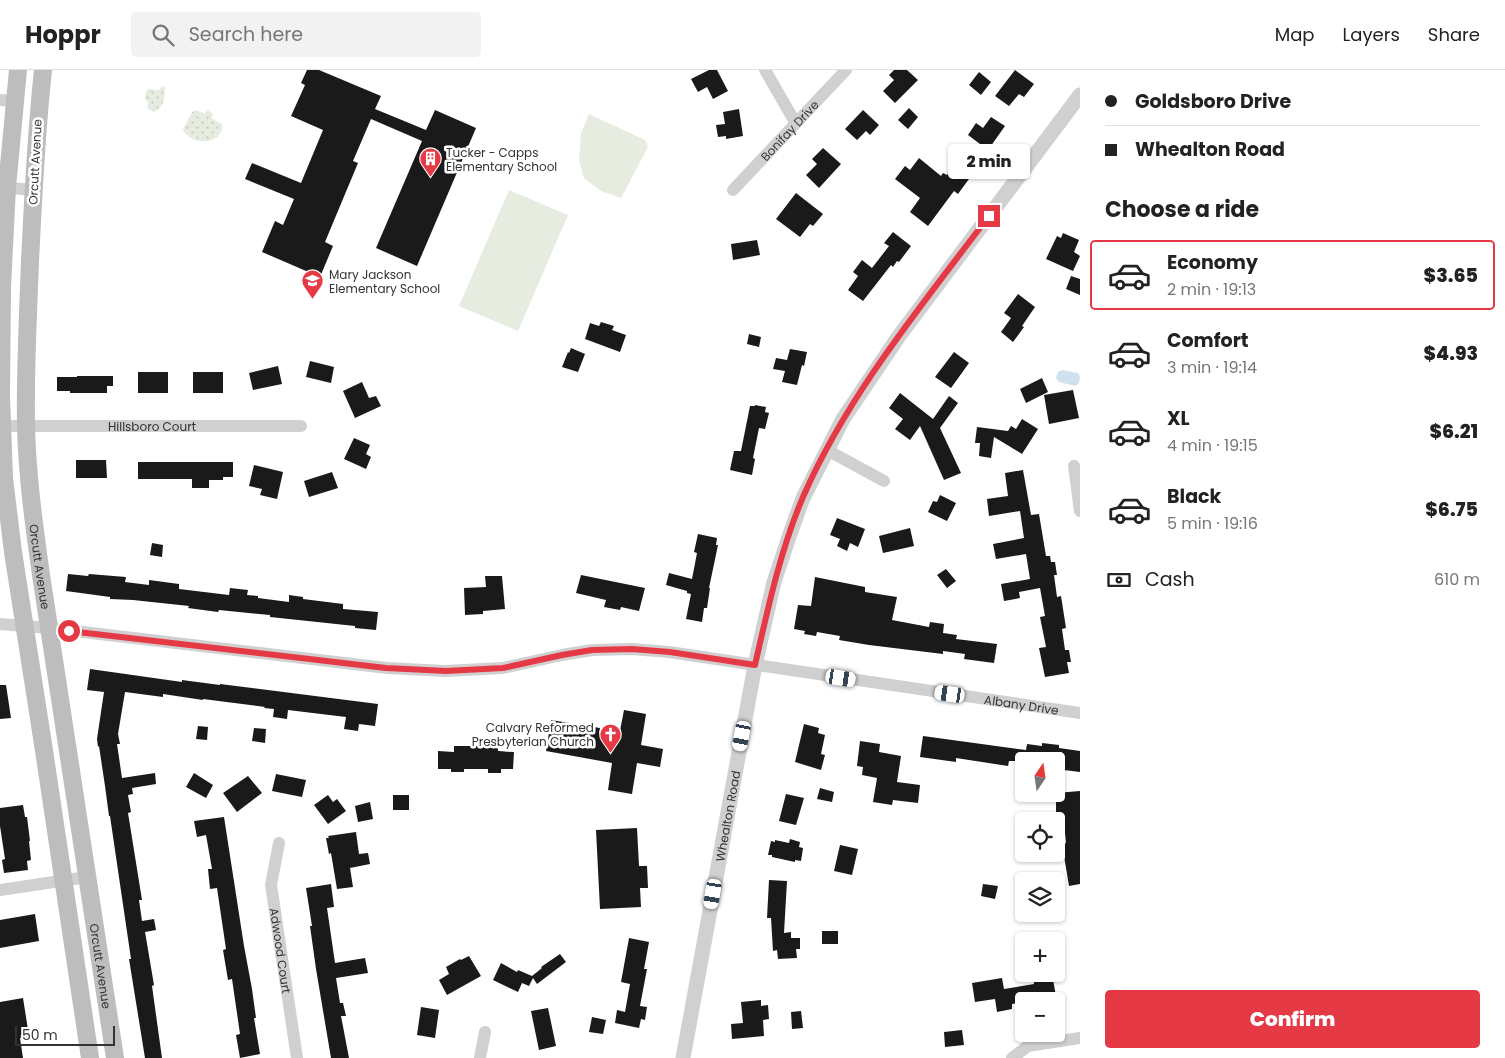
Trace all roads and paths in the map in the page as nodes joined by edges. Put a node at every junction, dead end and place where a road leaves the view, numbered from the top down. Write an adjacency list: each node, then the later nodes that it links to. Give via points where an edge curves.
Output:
1 (18, 70): 6 (main road, Orcutt Avenue)
2 (43, 70): 9 (main road, Orcutt Avenue)
3 (765, 70): 7 (street)
4 (846, 70): 7 (street, Bonifay Drive)
5 (1080, 95): 15 (street, Whealton Road, via 899,336 843,419)
6 (7, 100): 8 (main road, Orcutt Avenue)
7 (795, 122): 10 (street, Bonifay Drive)
8 (3, 187): 9 (street); 11 (main road, Orcutt Avenue)
9 (33, 190): 13 (main road, Orcutt Avenue)
10 (732, 190)
11 (1, 287): 12 (main road, Orcutt Avenue)
12 (2, 426): 13 (street, Hillsboro Court); 20 (main road, Orcutt Avenue, via 7,503)
13 (26, 426): 14 (street, Hillsboro Court); 21 (main road, Orcutt Avenue, via 34,525)
14 (302, 426)
15 (827, 450): 17 (street); 22 (street, Whealton Road, via 803,498 790,534 774,582)
16 (1074, 466): 18 (street)
17 (884, 481)
18 (1080, 512)
19 (0, 624): 20 (street, Albany Drive)
20 (24, 626): 21 (street, Albany Drive); 26 (main road, Orcutt Avenue)
21 (49, 628): 22 (street, Albany Drive, via 386,668 446,671 503,668 592,650 632,649); 25 (main road, Orcutt Avenue)
22 (755, 665): 23 (street, Albany Drive); 34 (street, Whealton Road)
23 (1080, 714)
24 (279, 843): 32 (street, Adwood Court, via 271,885)
25 (86, 877): 26 (street); 31 (main road, Orcutt Avenue)
26 (63, 881): 27 (street); 30 (main road, Orcutt Avenue)
27 (0, 890)
28 (485, 1032): 33 (street)
29 (1080, 1038): 35 (street, via 1028,1046)
30 (90, 1058)
31 (115, 1058)
32 (297, 1058)
33 (480, 1058)
34 (683, 1058)
35 (1012, 1058)

